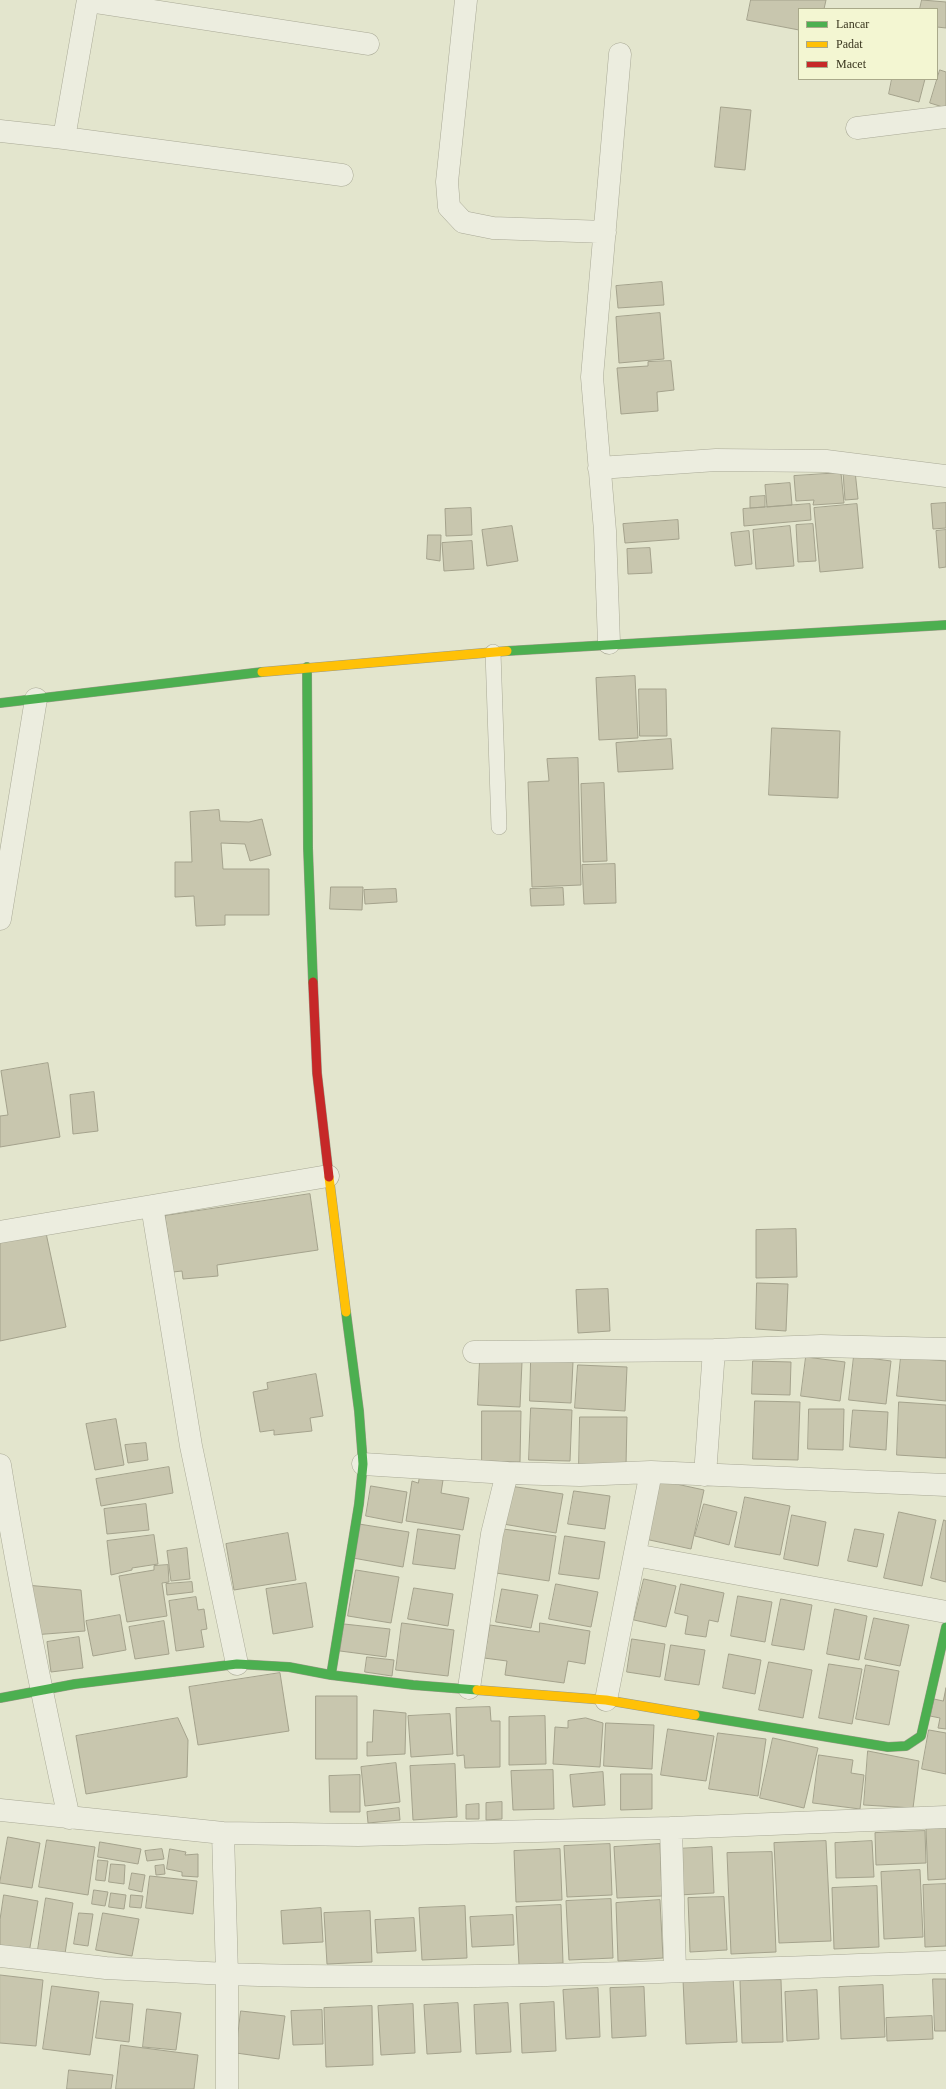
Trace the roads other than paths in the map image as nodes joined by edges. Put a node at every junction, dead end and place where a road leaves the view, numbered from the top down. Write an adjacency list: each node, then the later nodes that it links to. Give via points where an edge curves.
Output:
1 (88, 0): 3 (street); 8 (street)
2 (466, 0): 10 (street, via 447,182 449,208 463,222 493,228)
3 (368, 44)
4 (620, 54): 10 (street)
5 (946, 117): 6 (street)
6 (857, 128)
7 (0, 131): 8 (street)
8 (64, 138): 9 (street)
9 (342, 175)
10 (605, 232): 11 (street, via 592,377)
11 (600, 468): 12 (street, via 716,460 826,461); 14 (street)
12 (946, 476)
13 (946, 625): 14 (street)
14 (609, 643): 15 (street)
15 (493, 652): 16 (street); 19 (lane)
16 (307, 667): 17 (street); 21 (street, via 308,848 313,995 317,1073)
17 (36, 699): 18 (street); 20 (street)
18 (0, 703)
19 (499, 827)
20 (0, 919)
21 (328, 1176): 22 (street); 27 (street, via 359,1411)
22 (152, 1206): 23 (street); 37 (street, via 191,1446)
23 (0, 1232)
24 (946, 1348): 25 (street, via 821,1346)
25 (714, 1350): 26 (street); 31 (street)
26 (474, 1352)
27 (362, 1464): 30 (street); 38 (street, via 359,1504)
28 (0, 1465): 33 (street)
29 (651, 1472): 30 (street, via 580,1475); 31 (street); 34 (street)
30 (507, 1473): 39 (street, via 492,1534)
31 (705, 1475): 32 (street)
32 (946, 1485)
33 (7, 1549): 40 (street)
34 (635, 1554): 35 (street); 42 (street)
35 (946, 1612)
36 (946, 1627): 42 (street, via 925,1723 921,1736 914,1745 900,1748 876,1745)
37 (237, 1664): 38 (street, via 289,1667); 40 (street, via 75,1684)
38 (332, 1675): 39 (street)
39 (469, 1688): 42 (street)
40 (41, 1691): 41 (street); 45 (street)
41 (0, 1698)
42 (606, 1700)
43 (0, 1810): 45 (street)
44 (946, 1817): 46 (street)
45 (69, 1818): 47 (street)
46 (671, 1828): 47 (street, via 358,1834); 50 (street)
47 (223, 1833): 51 (street)
48 (0, 1956): 51 (street, via 106,1968)
49 (946, 1962): 50 (street)
50 (675, 1971): 51 (street, via 320,1978)
51 (227, 1974): 52 (street)
52 (227, 2089)

